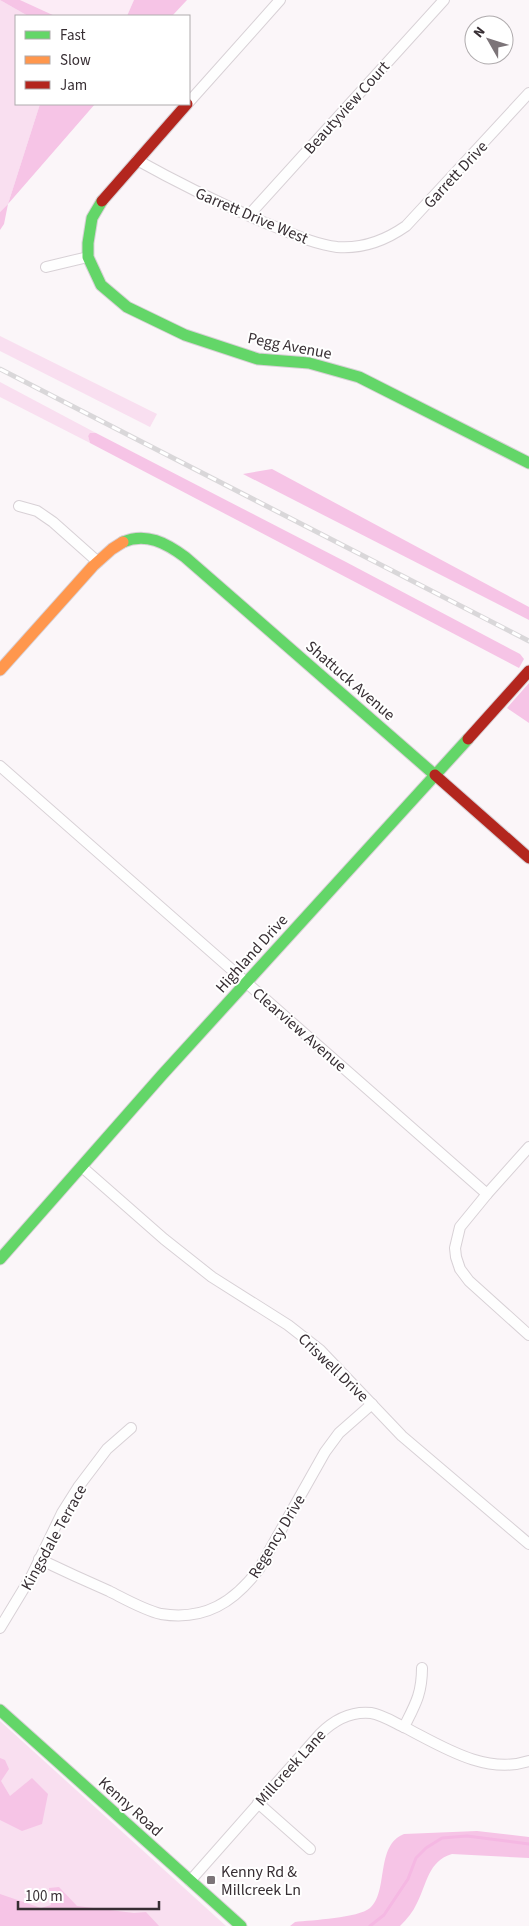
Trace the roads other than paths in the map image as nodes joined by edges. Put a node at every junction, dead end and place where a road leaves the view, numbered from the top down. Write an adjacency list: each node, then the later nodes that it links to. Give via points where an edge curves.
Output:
1 (444, 0): 7 (street, Beautyview Court)
2 (277, 1): 4 (street)
3 (529, 93): 8 (street, Garrett Drive, via 411,221 396,233)
4 (190, 101)
5 (186, 105): 6 (street)
6 (137, 160): 7 (street, Garrett Drive West, via 207,198); 9 (street, via 105,195 92,218)
7 (249, 216): 8 (street, Garrett Drive West, via 320,244 338,247)
8 (372, 242)
9 (88, 257): 10 (street); 11 (street, Pegg Avenue, via 101,285 127,307 185,335 258,359 309,363 359,377)
10 (46, 267)
11 (529, 463)
12 (19, 506): 13 (street, via 37,511 53,522)
13 (98, 562): 14 (street); 17 (street, Shattuck Avenue, via 129,539 144,538 170,545)
14 (0, 670)
15 (529, 671): 17 (street, Highland Drive)
16 (0, 766): 19 (street, Clearview Avenue)
17 (435, 776): 18 (street, Shattuck Avenue); 19 (street, Highland Drive)
18 (529, 858)
19 (247, 982): 21 (street, Highland Drive); 22 (street, Clearview Avenue)
20 (529, 1148): 22 (street)
21 (82, 1166): 23 (street, Highland Drive); 25 (street, Criswell Drive, via 212,1277 288,1325 320,1350)
22 (487, 1194): 24 (street, via 460,1227 456,1257 469,1281)
23 (0, 1259)
24 (529, 1335)
25 (372, 1404): 27 (street, Criswell Drive, via 415,1447); 28 (street, Regency Drive, via 339,1434 325,1452 259,1569 246,1587 226,1603 204,1612 160,1614)
26 (131, 1428): 28 (street, Kingsdale Terrace, via 107,1449 78,1486)
27 (529, 1544)
28 (39, 1560): 29 (street, Kingsdale Terrace)
29 (0, 1628)
30 (422, 1668): 32 (street, via 422,1686)
31 (0, 1710): 36 (street, Kenny Road)
32 (404, 1727): 33 (street, Millcreek Lane, via 463,1758 503,1764); 34 (street, Millcreek Lane, via 372,1713 339,1718 320,1734)
33 (529, 1761)
34 (258, 1803): 35 (street); 36 (street, Millcreek Lane)
35 (310, 1849)
36 (190, 1881): 37 (street, Kenny Road)
37 (241, 1926)

